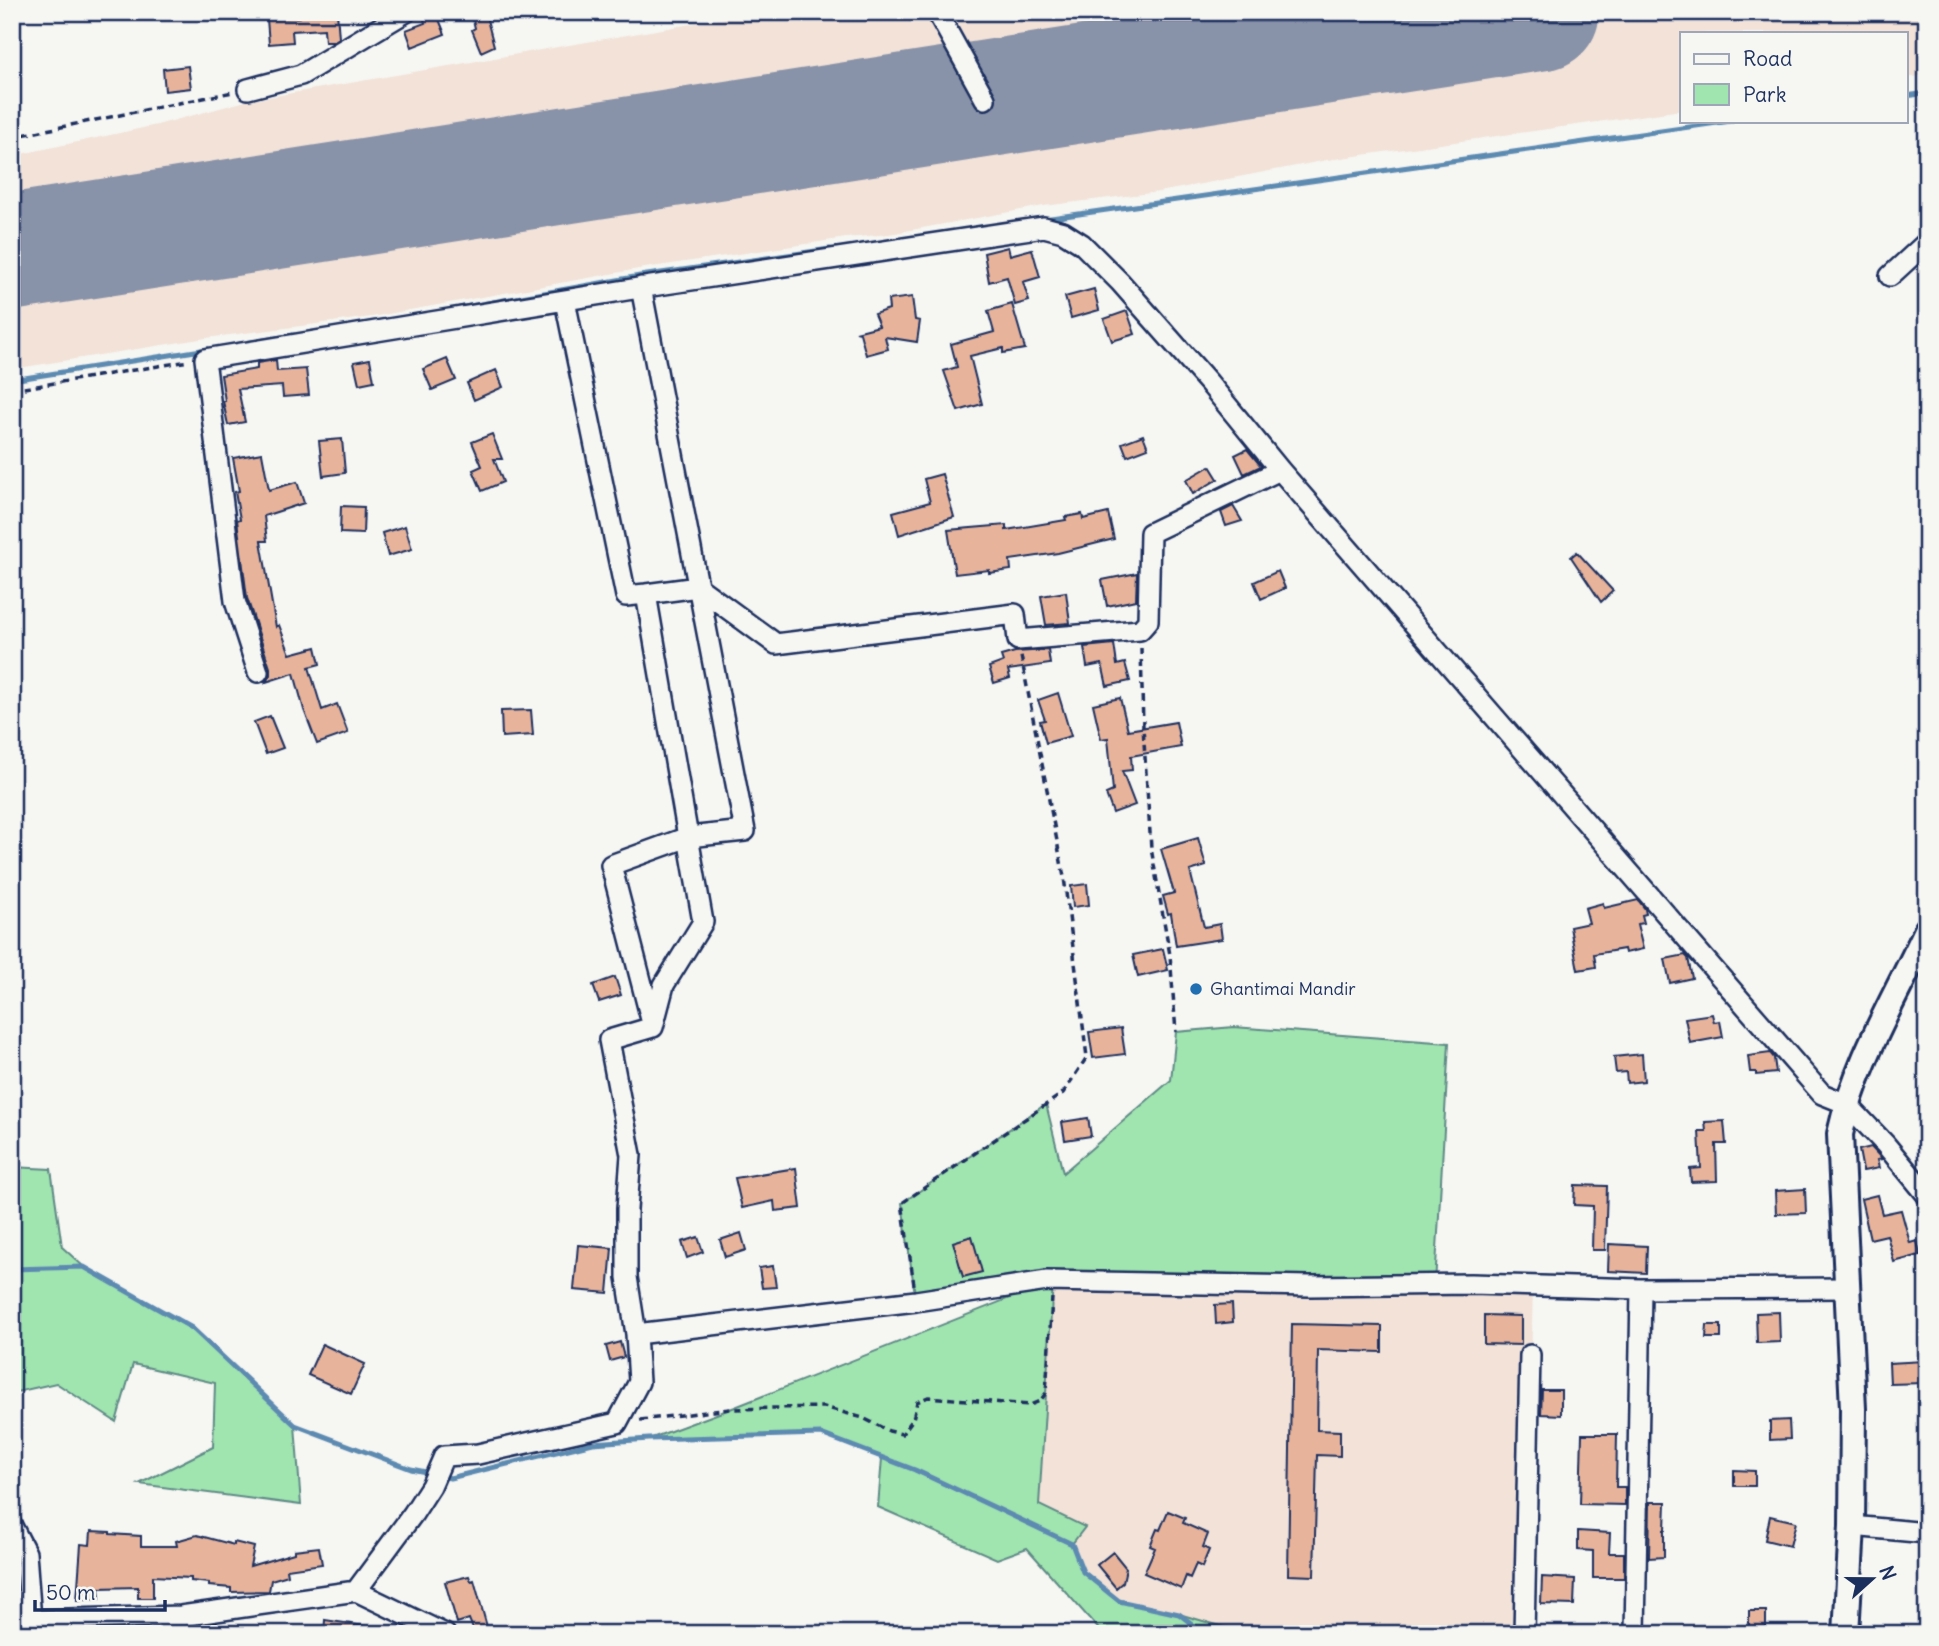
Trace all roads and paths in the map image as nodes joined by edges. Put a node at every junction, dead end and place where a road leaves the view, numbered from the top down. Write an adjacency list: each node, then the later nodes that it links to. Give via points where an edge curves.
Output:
1 (406, 12): 3 (street, via 301,75)
2 (937, 12): 4 (street)
3 (248, 89): 5 (path)
4 (985, 99)
5 (12, 137)
6 (1927, 242): 7 (street)
7 (1890, 276)
8 (642, 287): 9 (street); 12 (street, via 1044,227 1063,232 1082,244 1120,282); 13 (street)
9 (565, 301): 10 (street); 14 (street, via 626,596)
10 (205, 359): 11 (path); 17 (street, via 235,601)
11 (12, 390)
12 (1280, 470): 15 (street, via 1150,533 1148,621); 22 (street, via 1822,1094)
13 (698, 586): 14 (street); 16 (street, via 776,644 1014,614); 18 (street, via 745,831)
14 (646, 594): 18 (street)
15 (1140, 630): 16 (street); 21 (path, via 1151,848 1170,955)
16 (1018, 640): 27 (path, via 1064,877 1087,1057 1063,1093 902,1203)
17 (258, 672)
18 (688, 837): 20 (street, via 703,922 664,985); 20 (street, via 611,865)
19 (1927, 930): 22 (main road)
20 (653, 1027): 28 (street, via 609,1041 631,1155 627,1277)
21 (1176, 1032)
22 (1847, 1104): 23 (street); 25 (main road, via 1840,1133)
23 (1927, 1195)
24 (1053, 1281): 26 (street); 27 (street); 30 (path, via 1046,1393 1030,1405 928,1397 917,1402 913,1419 902,1434 824,1407 730,1409)
25 (1848, 1288): 26 (street); 32 (main road)
26 (1641, 1289): 39 (street)
27 (916, 1301): 28 (street)
28 (636, 1335): 30 (street, via 639,1382)
29 (1530, 1355): 38 (street)
30 (617, 1423): 34 (street, via 478,1454 444,1456 413,1514)
31 (12, 1526): 35 (street, via 26,1553)
32 (1852, 1526): 33 (street); 40 (main road)
33 (1927, 1533)
34 (356, 1591): 36 (street); 37 (street)
35 (22, 1623): 36 (street)
36 (91, 1626)
37 (445, 1634)
38 (1524, 1634)
39 (1635, 1634)
40 (1846, 1634)

